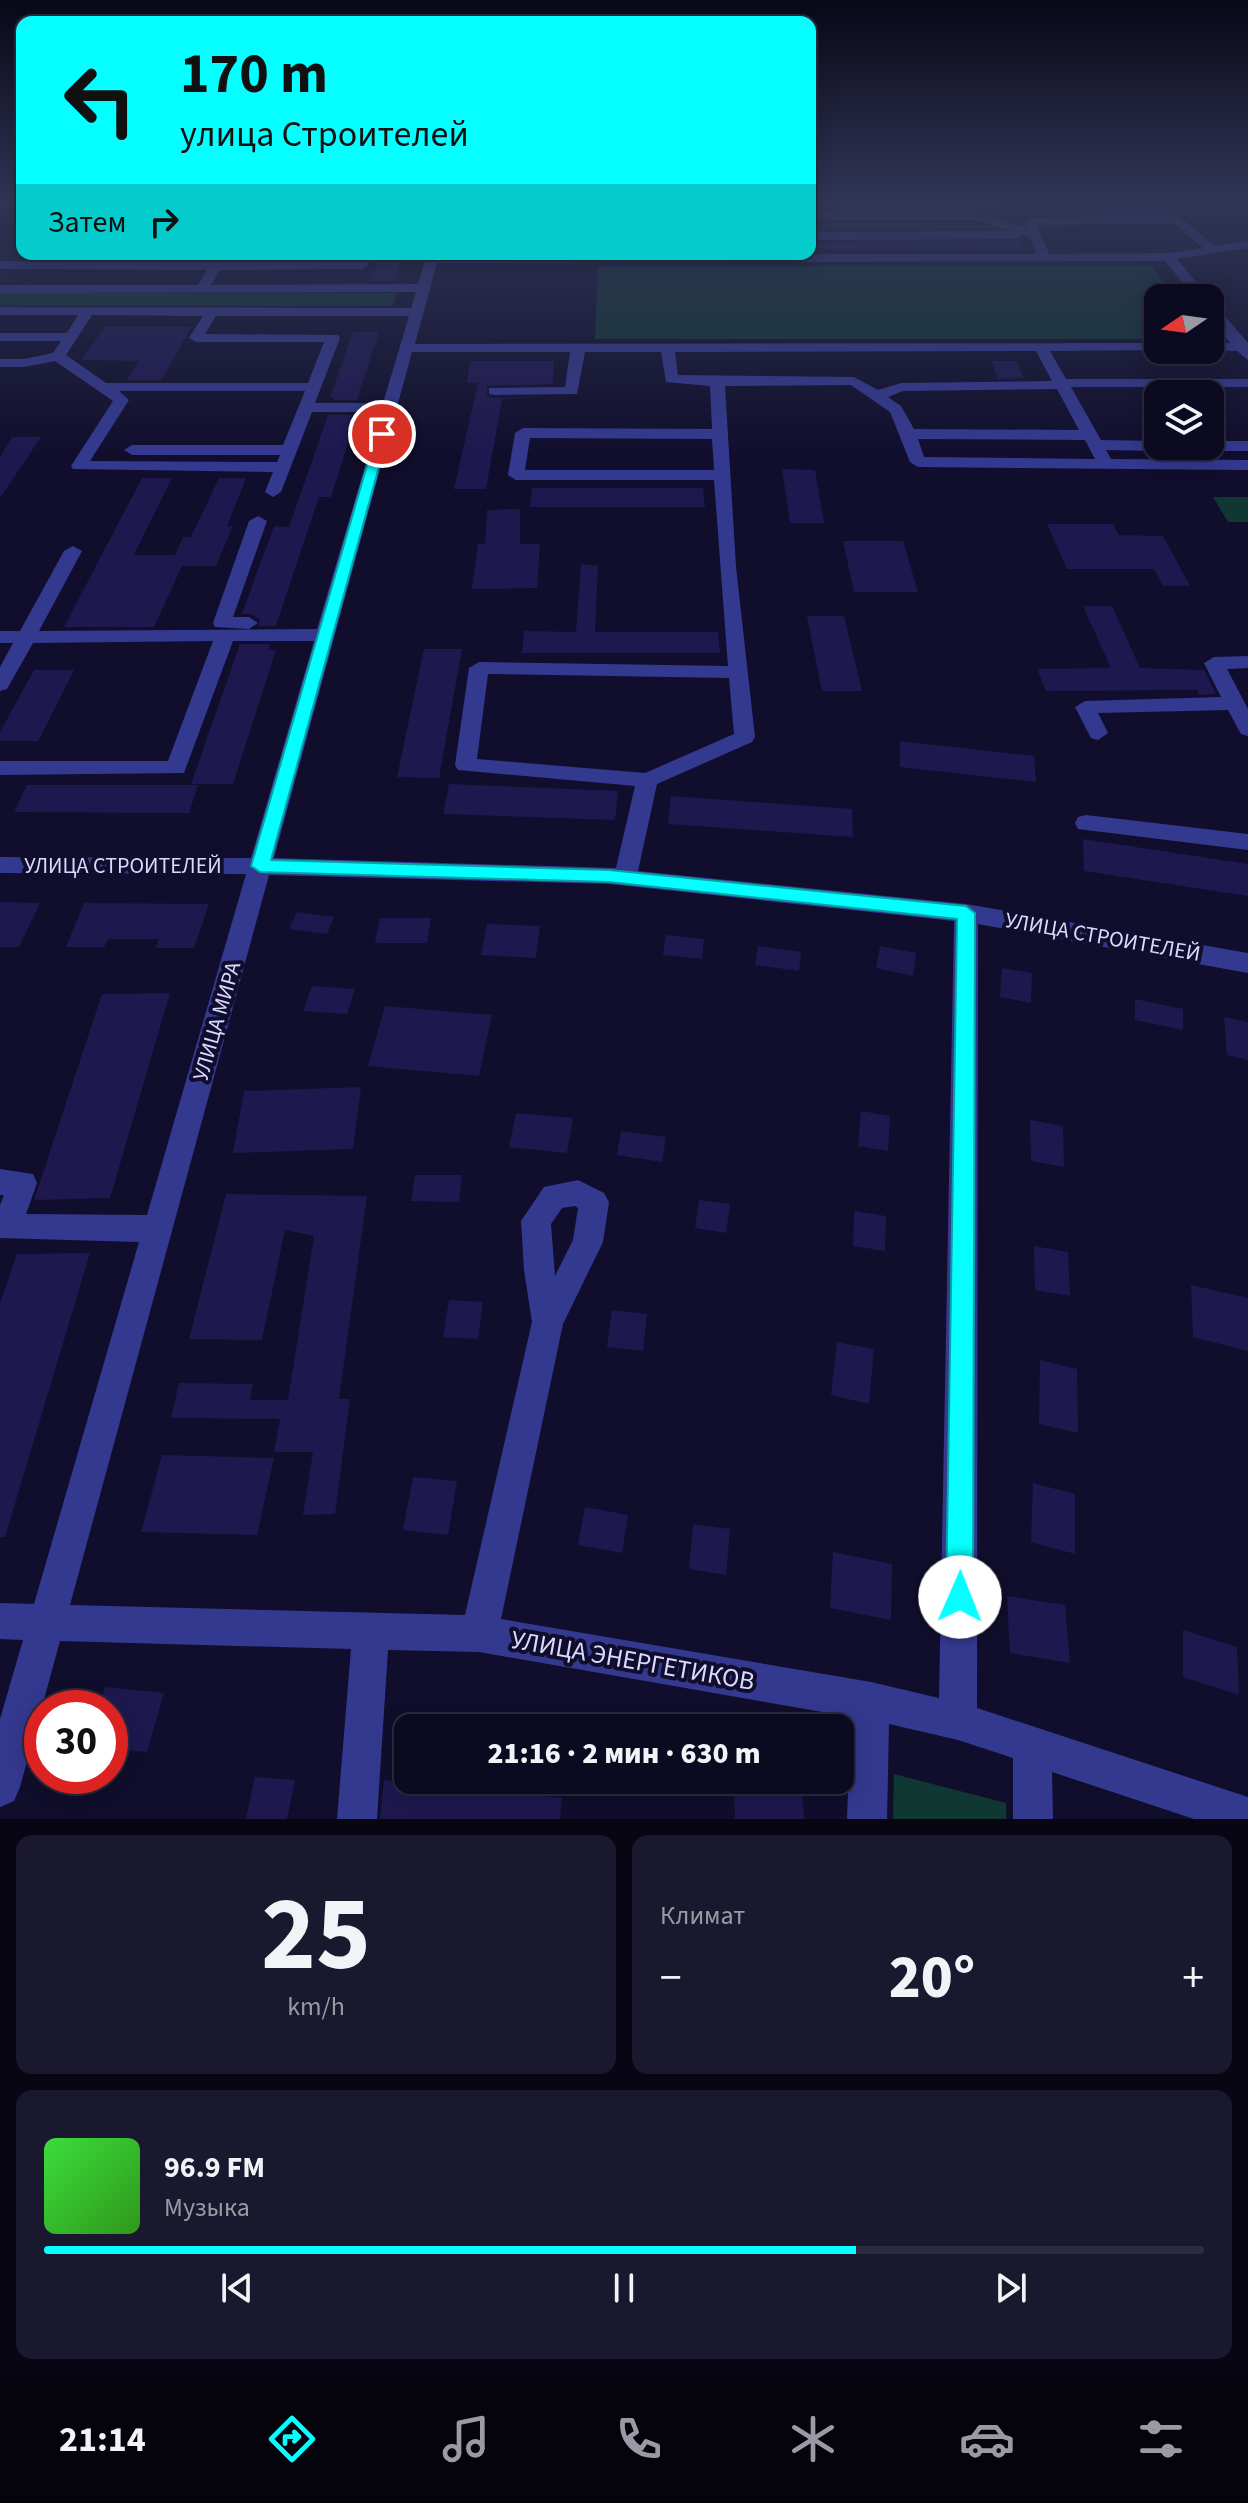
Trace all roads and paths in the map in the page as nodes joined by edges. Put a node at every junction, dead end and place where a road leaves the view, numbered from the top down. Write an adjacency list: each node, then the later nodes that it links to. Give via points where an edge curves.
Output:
1 (204, 285): 4 (street)
2 (424, 285): 5 (street, УЛИЦА МИРА)
3 (0, 289): 4 (street)
4 (202, 289): 5 (street)
5 (420, 300): 8 (street); 14 (street, УЛИЦА МИРА)
6 (0, 311): 7 (street)
7 (88, 311): 8 (street); 11 (street)
8 (212, 311): 26 (street, via 196,338 333,338)
9 (1224, 324): 18 (street)
10 (0, 337): 11 (street)
11 (71, 337): 19 (street)
12 (1041, 347): 13 (street); 21 (street); 24 (street)
13 (1144, 347)
14 (406, 348): 15 (street); 30 (street, УЛИЦА МИРА)
15 (578, 348): 16 (street); 27 (street, via 572,391)
16 (668, 348): 21 (street); 22 (street, via 671,379)
17 (1224, 348): 18 (street)
18 (1246, 350)
19 (58, 356): 20 (street); 25 (street)
20 (0, 363)
21 (834, 364): 22 (street); 28 (street)
22 (717, 382): 31 (street)
23 (1248, 383): 24 (street)
24 (1062, 384): 28 (street, via 901,387); 33 (street)
25 (103, 387): 26 (street); 37 (street, via 121,400)
26 (314, 387): 29 (street)
27 (494, 391)
28 (875, 396): 32 (street, via 896,409)
29 (306, 407): 30 (street); 38 (street)
30 (389, 408): 47 (street, УЛИЦА МИРА)
31 (720, 434): 42 (street); 42 (street, via 523,433 516,475)
32 (909, 434): 33 (street); 39 (street, via 918,462)
33 (1093, 440): 34 (street); 39 (street)
34 (1144, 445)
35 (1224, 446): 36 (street)
36 (1248, 446)
37 (90, 450): 38 (street); 41 (street, via 79,466)
38 (290, 450): 41 (street)
39 (1106, 464): 40 (street)
40 (1248, 465)
41 (283, 467): 43 (street)
42 (723, 475): 52 (street)
43 (273, 492)
44 (258, 521): 46 (street, via 222,623 286,623)
45 (73, 551): 50 (street)
46 (283, 635): 47 (street); 48 (street)
47 (325, 635): 62 (street, УЛИЦА МИРА)
48 (225, 636): 50 (street); 57 (street, via 176,768)
49 (0, 637): 50 (street)
50 (26, 637): 53 (street)
51 (1248, 662): 54 (street, via 1214,663)
52 (738, 672): 58 (street, via 745,737); 58 (street, via 479,668 466,765)
53 (0, 685)
54 (1235, 703): 55 (street); 56 (street, via 1085,707)
55 (1248, 729)
56 (1098, 733)
57 (0, 768)
58 (647, 780): 63 (street)
59 (1086, 823): 60 (street)
60 (1248, 842)
61 (0, 865): 62 (street, УЛИЦА СТРОИТЕЛЕЙ)
62 (260, 866): 63 (street, УЛИЦА СТРОИТЕЛЕЙ); 67 (street, УЛИЦА МИРА)
63 (625, 878): 64 (street, УЛИЦА СТРОИТЕЛЕЙ)
64 (966, 913): 65 (street, УЛИЦА СТРОИТЕЛЕЙ); 74 (street)
65 (1248, 963)
66 (0, 1182): 67 (street, via 23,1183 6,1227)
67 (158, 1229): 70 (street, УЛИЦА МИРА)
68 (548, 1322): 72 (street)
69 (0, 1621): 70 (street, УЛИЦА ЭНЕРГЕТИКОВ)
70 (47, 1621): 71 (street, УЛИЦА ЭНЕРГЕТИКОВ); 76 (street, УЛИЦА МИРА)
71 (371, 1631): 72 (street, УЛИЦА ЭНЕРГЕТИКОВ); 78 (street)
72 (479, 1634): 73 (street, УЛИЦА ЭНЕРГЕТИКОВ)
73 (871, 1701): 74 (street, УЛИЦА ЭНЕРГЕТИКОВ); 79 (street)
74 (958, 1721): 75 (street, УЛИЦА ЭНЕРГЕТИКОВ)
75 (1032, 1748): 77 (street, УЛИЦА ЭНЕРГЕТИКОВ); 80 (street)
76 (0, 1787)
77 (1248, 1817)
78 (357, 1819)
79 (867, 1819)
80 (1033, 1819)

